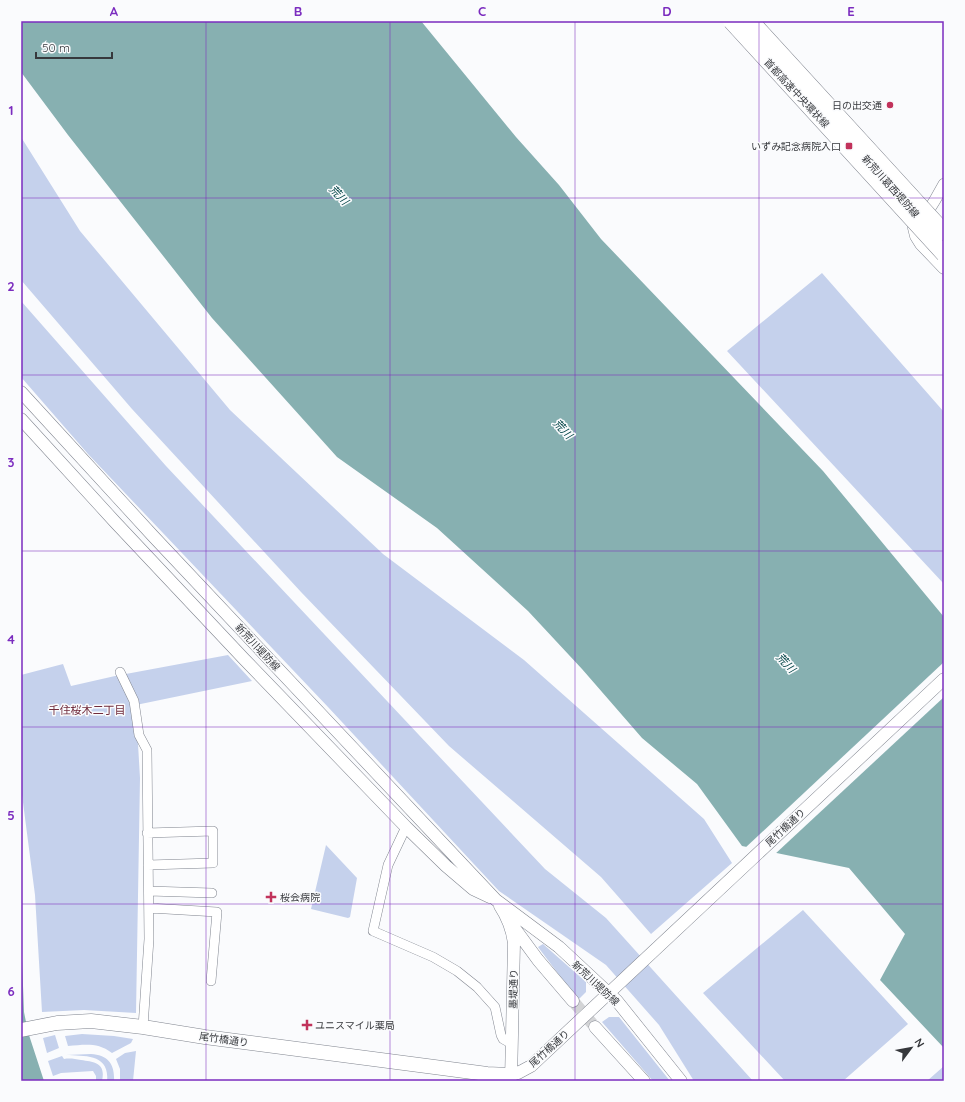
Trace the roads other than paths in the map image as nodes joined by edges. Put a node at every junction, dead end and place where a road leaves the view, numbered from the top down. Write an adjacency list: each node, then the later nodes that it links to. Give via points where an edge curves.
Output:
1 (731, 21): 11 (highway, 首都高速中央環状線, bridge)
2 (741, 21): 7 (main road, 新荒川葛西堤防線)
3 (751, 21): 9 (highway, 首都高速中央環状線, bridge)
4 (761, 21): 6 (main road, 新荒川葛西堤防線)
5 (944, 184): 6 (street)
6 (930, 208): 7 (main road); 8 (main road, 新荒川葛西堤防線)
7 (920, 218): 10 (main road, 新荒川葛西堤防線); 12 (main road, via 914,228 918,240)
8 (944, 223)
9 (944, 232)
10 (944, 244)
11 (944, 254)
12 (944, 268)
13 (21, 392): 22 (main road, 新荒川堤防線)
14 (21, 419): 17 (main road, 新荒川堤防線, via 228,642)
15 (120, 672): 18 (street, via 134,701 139,735 147,750)
16 (944, 679): 26 (main road, 尾竹橋通り)
17 (406, 827): 22 (main road, 新荒川堤防線, via 473,889); 31 (street, via 388,865 373,931 433,957 477,987 495,1007 503,1039)
18 (147, 834): 19 (street); 19 (street, via 214,831 214,863)
19 (148, 865): 20 (street)
20 (148, 891): 21 (street); 23 (street)
21 (212, 893)
22 (496, 900): 24 (main road, 墨堤通り); 26 (main road, 新荒川堤防線, via 559,947)
23 (149, 908): 25 (street, via 217,912); 28 (street)
24 (508, 918): 27 (main road, via 538,960); 31 (main road, 墨堤通り, via 514,943)
25 (211, 981)
26 (608, 993): 32 (main road, 尾竹橋通り, via 530,1066); 34 (main road, 新荒川堤防線)
27 (573, 1001)
28 (143, 1027): 30 (main road, 尾竹橋通り, via 86,1021 42,1025); 32 (main road, 尾竹橋通り)
29 (595, 1027): 33 (main road)
30 (21, 1030)
31 (512, 1044): 32 (main road, 墨堤通り)
32 (511, 1078)
33 (644, 1081)
34 (681, 1081)

